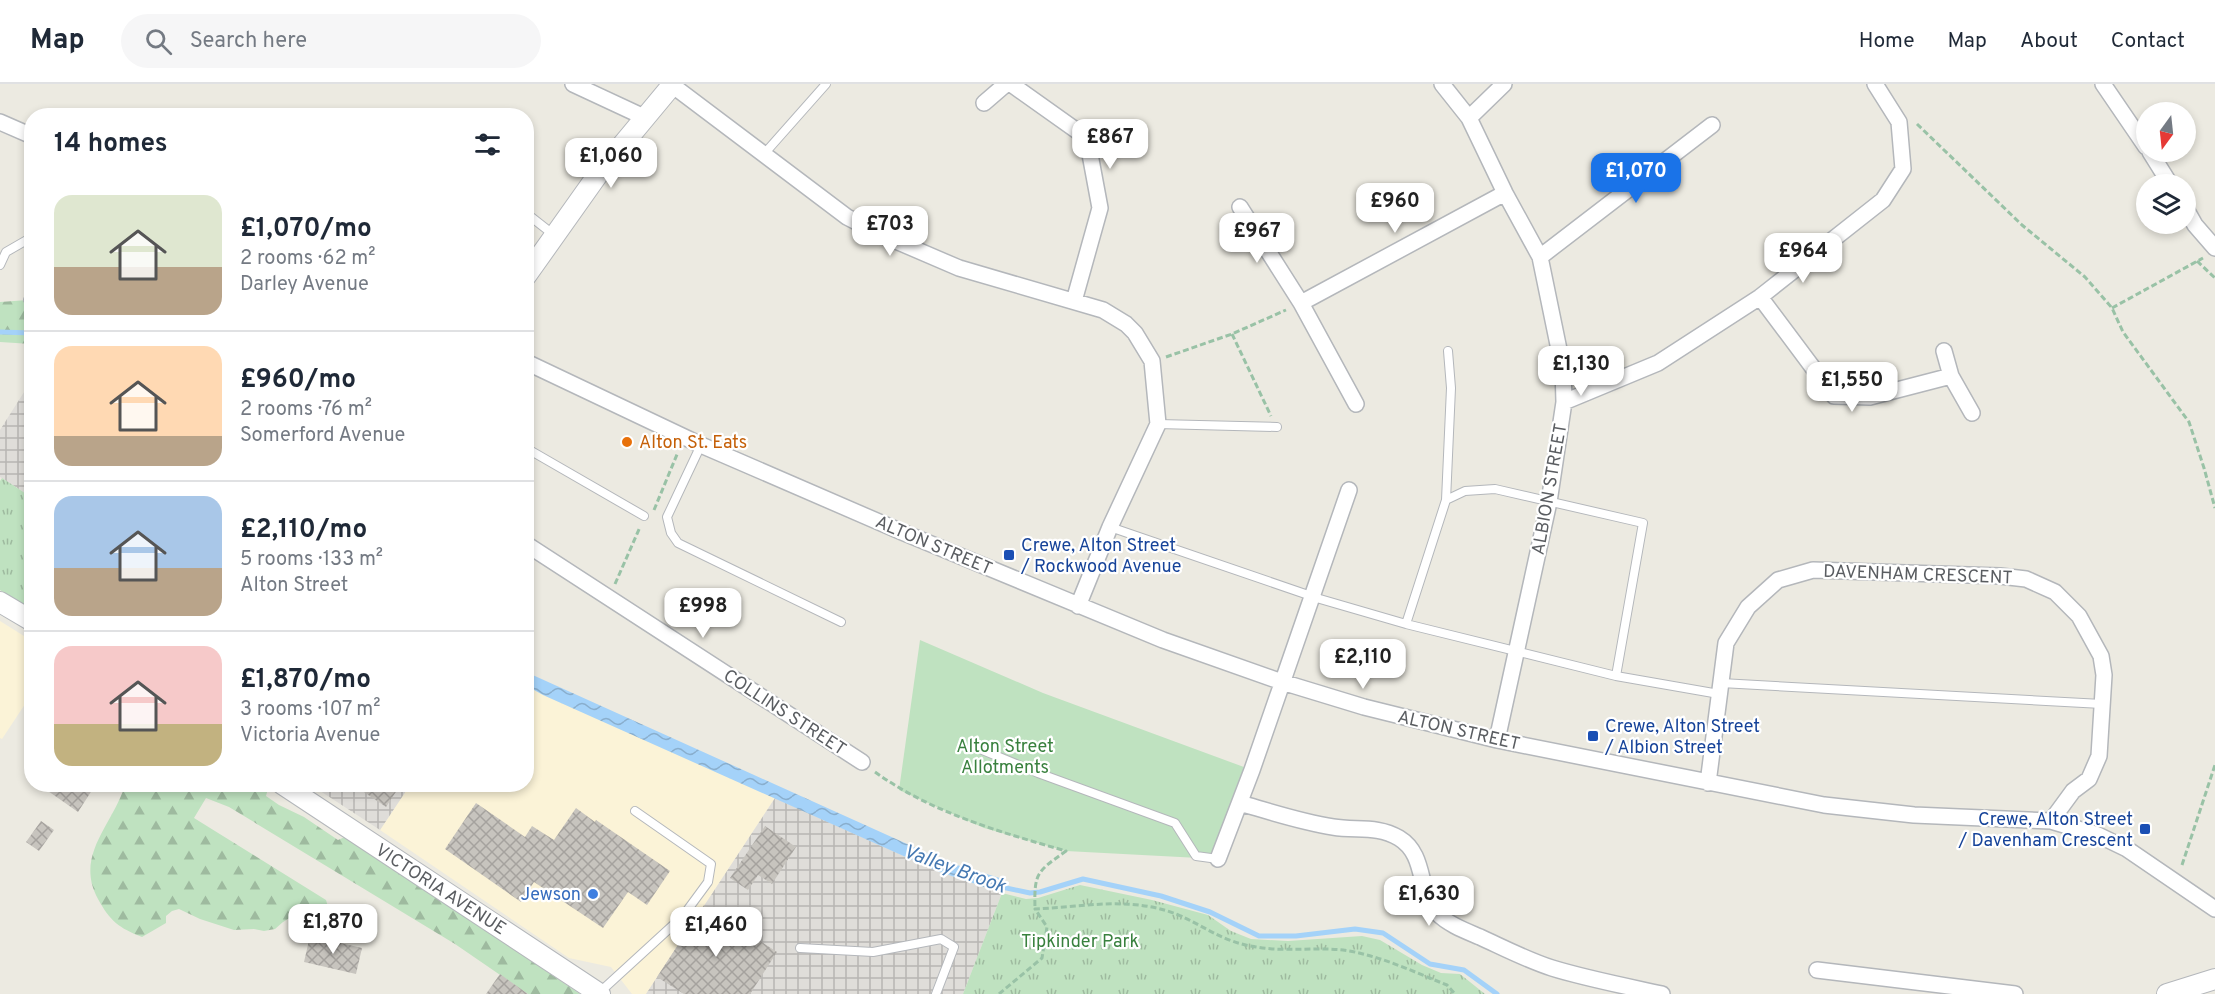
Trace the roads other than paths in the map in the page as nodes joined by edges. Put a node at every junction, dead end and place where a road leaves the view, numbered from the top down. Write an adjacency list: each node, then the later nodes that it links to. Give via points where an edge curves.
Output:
1 (573, 84): 11 (street)
2 (673, 84): 11 (street); 17 (street)
3 (826, 84): 17 (lane)
4 (1006, 84): 10 (street)
5 (1011, 84): 29 (street, via 1087,138 1100,208)
6 (1442, 84): 12 (street, ALBION STREET)
7 (1504, 84): 12 (street)
8 (1875, 84): 28 (street, via 1899,122 1903,169 1883,200)
9 (2103, 84): 16 (street)
10 (984, 104)
11 (646, 118): 22 (street, via 599,173)
12 (1469, 118): 18 (street, ALBION STREET)
13 (0, 122): 15 (street)
14 (1712, 125): 25 (street)
15 (24, 132)
16 (2136, 132)
17 (764, 154): 29 (street, via 847,217 882,235 959,268)
18 (1505, 193): 25 (street, ALBION STREET); 30 (street)
19 (1240, 207): 30 (street)
20 (534, 219): 22 (lane)
21 (2196, 227): 24 (street)
22 (555, 236): 27 (street)
23 (24, 242): 26 (lane, via 6,252)
24 (2210, 252)
25 (1540, 257): 35 (street, ALBION STREET, via 1563,369)
26 (0, 265)
27 (534, 265)
28 (1760, 297): 34 (street, via 1834,396 1870,397); 35 (street, via 1658,363)
29 (1074, 301): 38 (street, via 1103,310 1126,324 1143,344 1152,361)
30 (1301, 303): 36 (street)
31 (1448, 351): 43 (lane, via 1451,387)
32 (1944, 351): 34 (street)
33 (534, 366): 40 (street, ALTON STREET)
34 (1951, 376): 37 (street)
35 (1564, 402): 44 (street, ALBION STREET)
36 (1356, 404)
37 (1972, 413)
38 (1158, 424): 39 (lane); 46 (street)
39 (1277, 428)
40 (701, 444): 50 (street, ALTON STREET); 52 (lane, via 668,517 678,543)
41 (534, 453): 45 (lane)
42 (1349, 490): 48 (street)
43 (1446, 500): 44 (lane, via 1466,491 1495,489); 53 (lane)
44 (1549, 502): 54 (street, ALBION STREET); 55 (lane, via 1642,523)
45 (645, 516)
46 (1110, 527): 48 (lane); 50 (street)
47 (534, 549): 61 (street, COLLINS STREET)
48 (1312, 596): 53 (lane); 56 (street)
49 (0, 602): 51 (street)
50 (1078, 606): 56 (street, ALTON STREET)
51 (24, 616)
52 (841, 622)
53 (1406, 624): 54 (lane)
54 (1516, 652): 55 (lane); 59 (street, ALBION STREET)
55 (1616, 676): 57 (lane)
56 (1282, 682): 59 (street, ALTON STREET); 64 (street)
57 (1720, 689): 58 (lane); 58 (street, DAVENHAM CRESCENT, via 1726,643 1748,607 1778,580 1813,570 2000,576 2026,579 2055,592 2079,616 2101,657); 62 (street, DAVENHAM CRESCENT)
58 (2102, 704): 66 (street, DAVENHAM CRESCENT, via 2099,756 2089,778 2073,791)
59 (1497, 740): 62 (street, ALTON STREET)
60 (975, 747): 67 (lane, via 1175,823 1196,856)
61 (862, 762)
62 (1708, 783): 66 (street, ALTON STREET, via 1874,812)
63 (294, 792): 72 (street, VICTORIA AVENUE)
64 (1240, 803): 67 (street); 74 (street, via 1313,824 1390,833 1413,851 1430,903 1449,922 1551,968)
65 (635, 811): 72 (lane, via 711,864 708,882 667,932)
66 (2051, 821): 68 (street, ALTON STREET, via 2098,835 2127,849)
67 (1218, 859)
68 (2215, 909)
69 (800, 948): 73 (lane, via 873,952 941,939 954,947)
70 (1817, 970): 75 (street)
71 (2215, 980): 76 (street)
72 (599, 993)
73 (936, 994)
74 (1662, 994)
75 (2015, 994)
76 (2167, 994)

